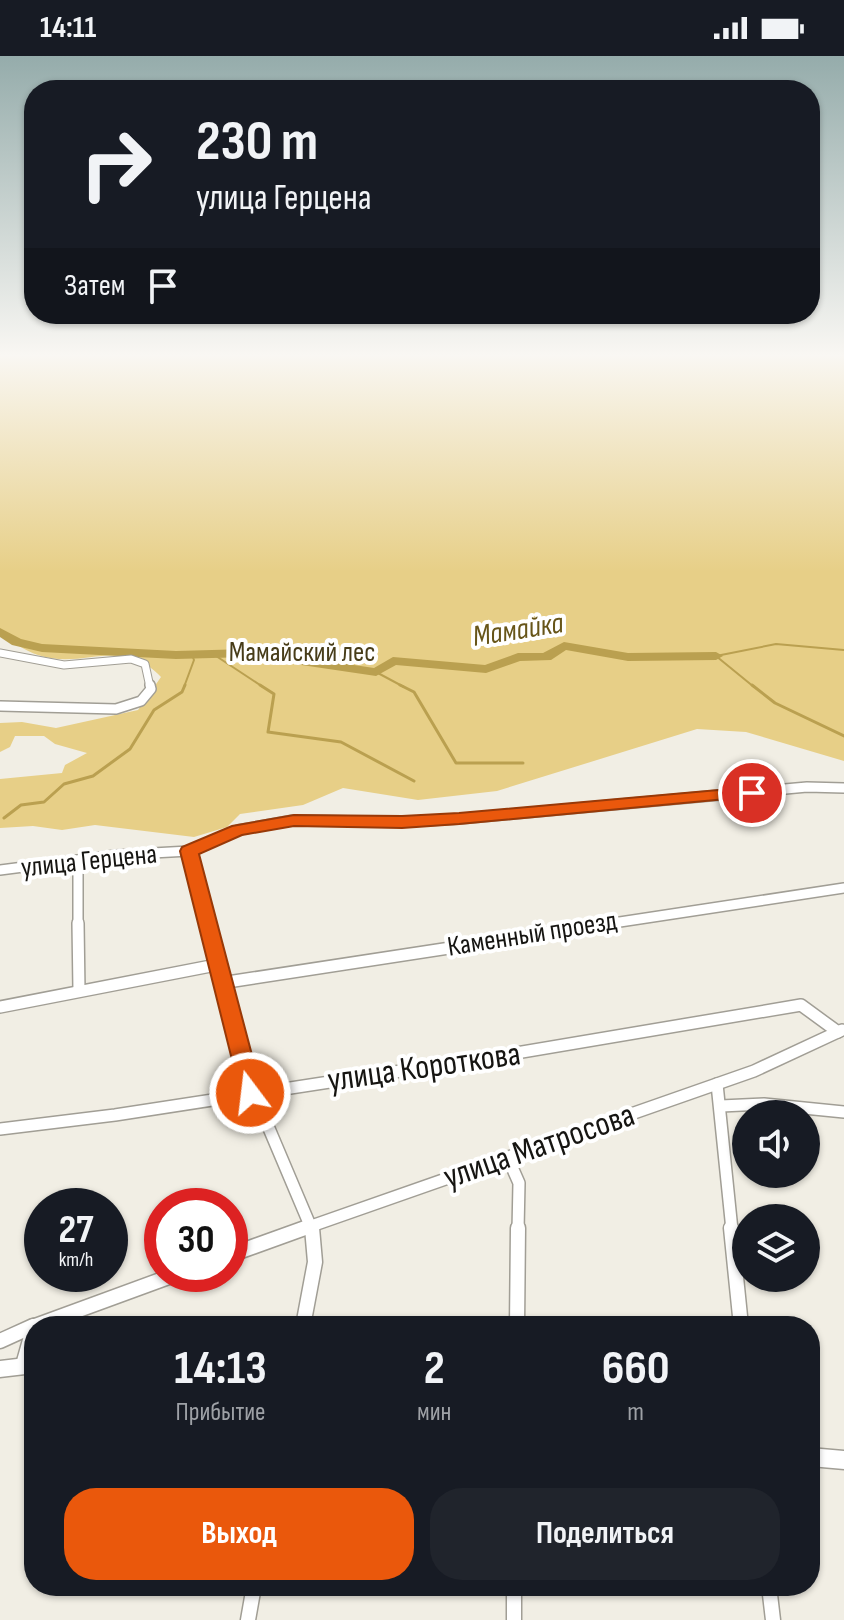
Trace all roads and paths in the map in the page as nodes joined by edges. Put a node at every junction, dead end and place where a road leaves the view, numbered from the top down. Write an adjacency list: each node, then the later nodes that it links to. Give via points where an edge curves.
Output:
1 (0, 653): 2 (street, via 64,665 131,659 145,664 151,689 141,701 116,709)
2 (0, 706)
3 (844, 788): 4 (street, улица Герцена, via 416,821 294,820 238,830)
4 (189, 851): 5 (street, улица Герцена); 8 (street)
5 (78, 860): 6 (street, улица Герцена); 10 (street)
6 (0, 870)
7 (844, 888): 9 (street, Каменный проезд)
8 (216, 965): 9 (street); 10 (street)
9 (221, 983): 14 (street)
10 (79, 991): 11 (street)
11 (0, 1007)
12 (841, 1031): 13 (street, улица Матросова); 14 (street, улица Короткова, via 801,1005 653,1033)
13 (717, 1084): 15 (street); 18 (street, улица Матросова)
14 (252, 1093): 17 (street, улица Короткова, via 107,1118); 19 (street)
15 (721, 1106): 16 (street, via 764,1104); 25 (street)
16 (844, 1112)
17 (0, 1129)
18 (508, 1158): 19 (street, улица Матросова); 24 (street, via 519,1183)
19 (312, 1225): 20 (street, улица Матросова); 23 (street, via 315,1262)
20 (248, 1248)
21 (144, 1286): 22 (street)
22 (62, 1316)
23 (305, 1316)
24 (517, 1316)
25 (740, 1316)
26 (24, 1330): 27 (street)
27 (0, 1341)
28 (24, 1366): 29 (main road)
29 (0, 1369)
30 (820, 1458): 31 (main road)
31 (844, 1460)
32 (252, 1596): 35 (street)
33 (514, 1596): 36 (street)
34 (770, 1596): 37 (street)
35 (248, 1620)
36 (514, 1620)
37 (773, 1620)

